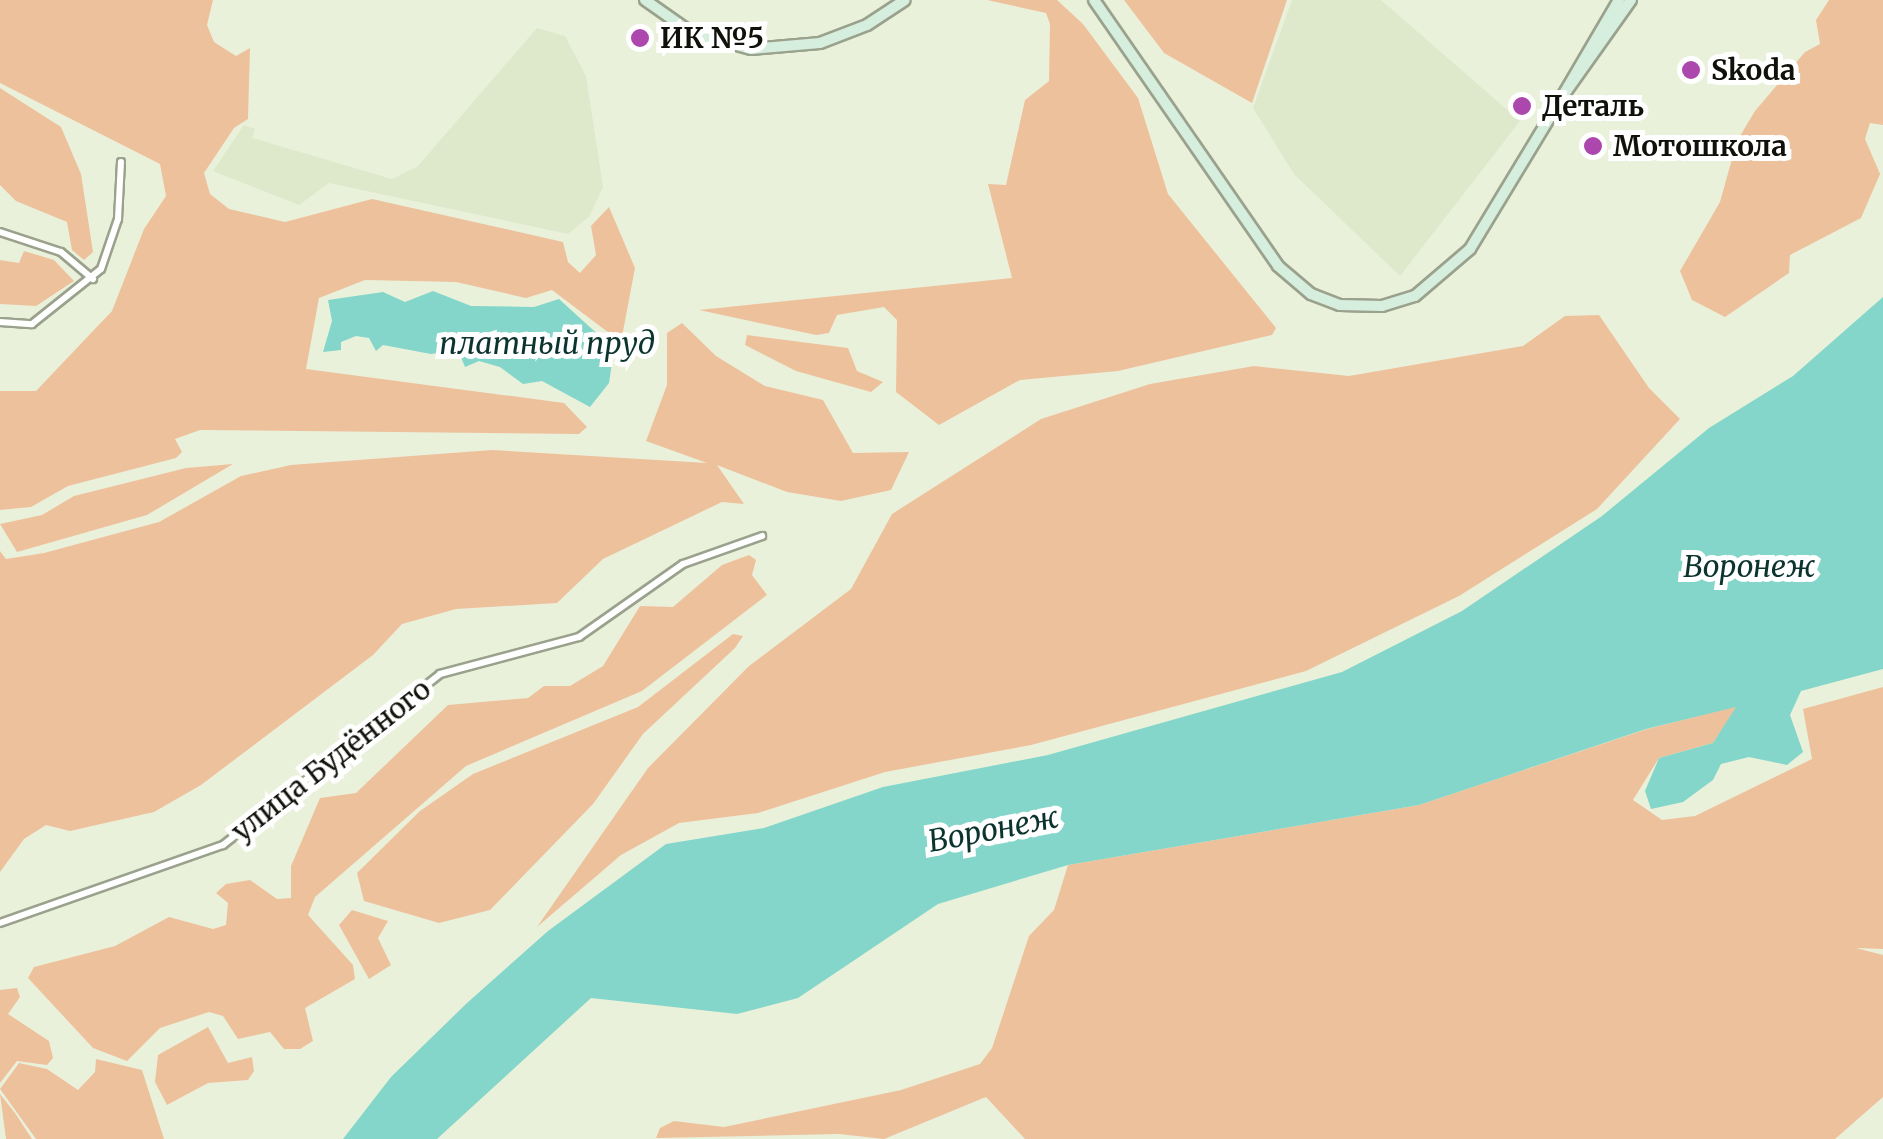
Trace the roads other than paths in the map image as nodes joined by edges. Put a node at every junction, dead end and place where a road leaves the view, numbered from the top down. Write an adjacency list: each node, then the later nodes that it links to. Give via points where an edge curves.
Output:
1 (645, 0): 2 (main road, via 692,33 751,49 820,43 867,26)
2 (904, 0)
3 (1094, 0): 6 (main road, via 1278,266 1311,294 1340,305 1382,306 1415,296 1470,250)
4 (1619, 0): 6 (main road)
5 (1631, 0): 6 (main road)
6 (1561, 99)
7 (122, 162): 9 (street, via 118,219)
8 (0, 232): 9 (street, via 61,252)
9 (92, 279): 10 (street, via 32,324)
10 (0, 322)
11 (762, 536): 12 (street, улица Будённого, via 683,564 579,636 440,674 223,845)
12 (0, 923)

